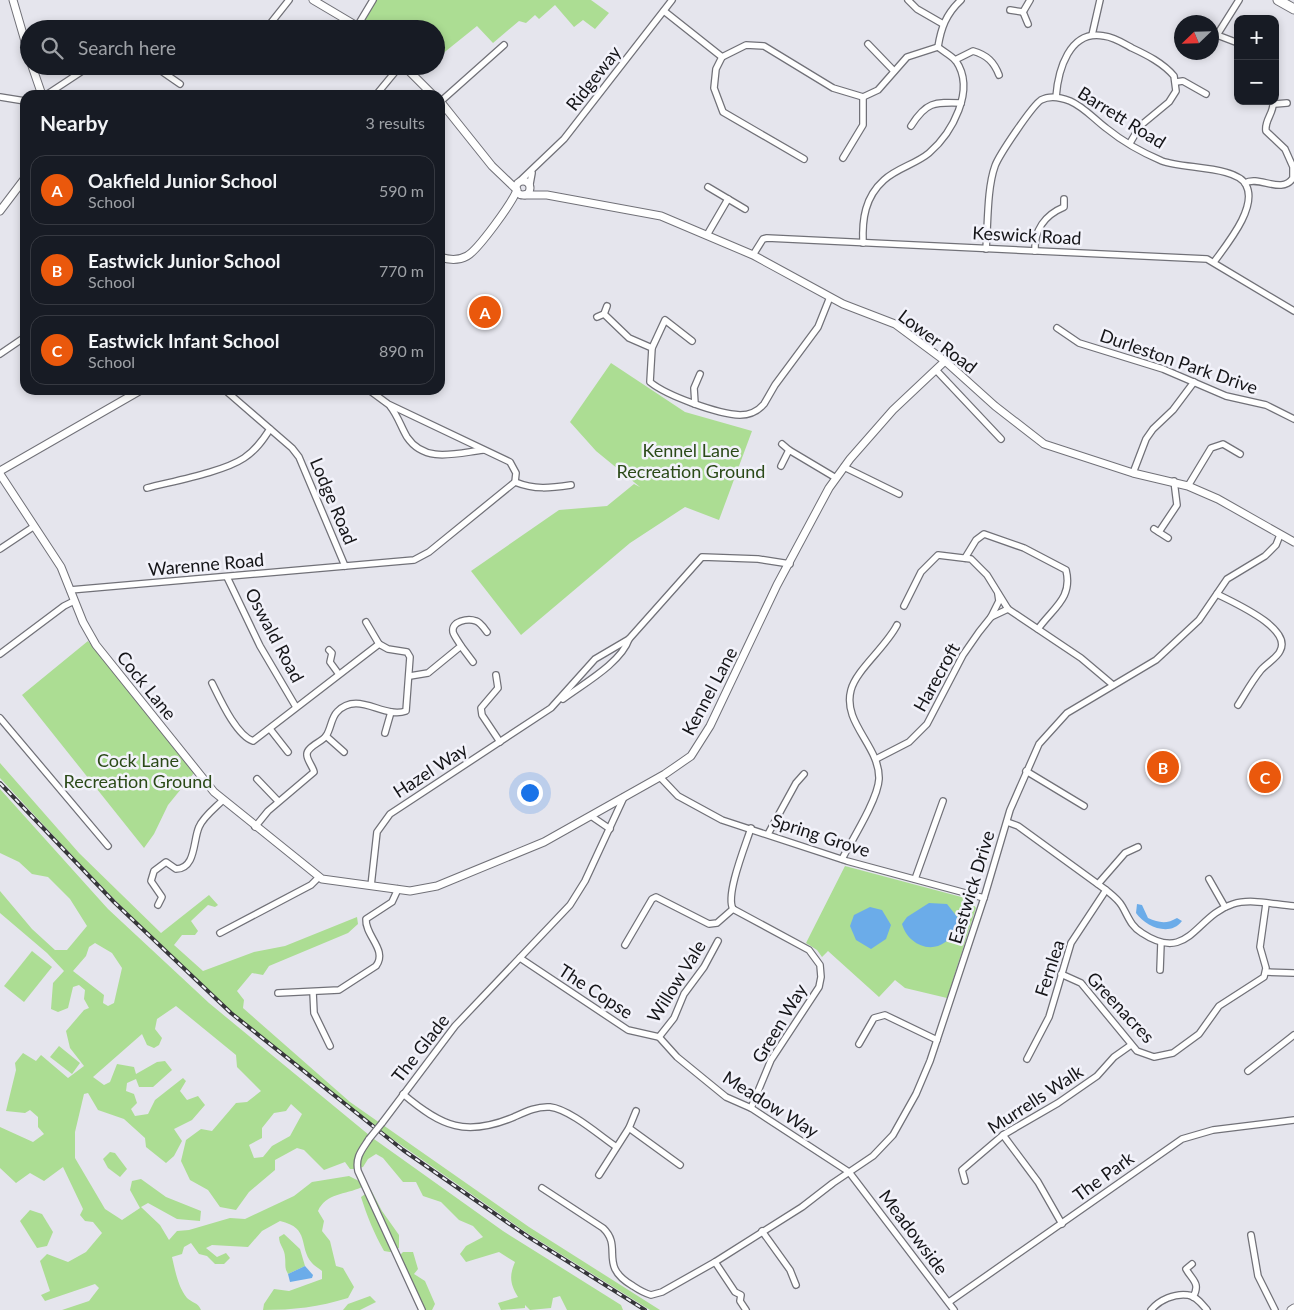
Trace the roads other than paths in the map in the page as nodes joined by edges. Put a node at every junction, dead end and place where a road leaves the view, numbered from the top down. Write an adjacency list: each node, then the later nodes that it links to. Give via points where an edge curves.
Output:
1 (13, 0): 19 (street)
2 (289, 0): 16 (street)
3 (312, 0): 17 (street)
4 (373, 0): 18 (street)
5 (672, 0): 14 (street, Ridgeway)
6 (908, 0): 20 (street, via 916,9)
7 (961, 0): 20 (street, via 951,9)
8 (1030, 0): 15 (street)
9 (1100, 0): 23 (street)
10 (1239, 0): 22 (street)
11 (1278, 0): 12 (main road)
12 (1294, 9)
13 (1010, 10): 15 (street)
14 (664, 11): 29 (street); 61 (street, Ridgeway, via 564,139)
15 (1023, 12): 21 (street)
16 (273, 20)
17 (348, 20)
18 (363, 20)
19 (20, 24)
20 (943, 24): 28 (street)
21 (1028, 24)
22 (1219, 29)
23 (1092, 35): 38 (street, via 1109,37 1151,57 1172,73); 46 (street, via 1078,41 1066,57 1059,74)
24 (1219, 37): 25 (street)
25 (1234, 42)
26 (868, 44): 31 (street)
27 (504, 45): 47 (street)
28 (938, 48): 30 (street); 31 (street, via 910,55)
29 (722, 57): 48 (street, via 746,45 764,46 833,88); 60 (street, via 716,69 714,88 723,112)
30 (955, 60): 37 (street, via 973,51 983,54); 50 (street, via 962,76)
31 (894, 71): 48 (street, via 878,90)
32 (36, 75): 40 (street)
33 (76, 75): 41 (street)
34 (167, 75): 39 (street)
35 (394, 75): 42 (street)
36 (412, 75): 43 (street)
37 (999, 75)
38 (1176, 82): 44 (street, via 1199,86); 58 (street, via 1172,99 1140,126)
39 (180, 84)
40 (42, 90)
41 (52, 90)
42 (380, 90)
43 (428, 90)
44 (1206, 94)
45 (0, 97): 49 (street)
46 (1056, 97): 55 (street, Barrett Road, via 1038,102); 58 (street, Barrett Road, via 1082,107 1105,128)
47 (445, 98)
48 (863, 98): 59 (street, via 863,125)
49 (20, 100)
50 (961, 103): 56 (street, via 939,102 924,108); 74 (street, via 945,136 929,154 883,181 874,193 862,221)
51 (1279, 103): 52 (street)
52 (1287, 103)
53 (1273, 105): 62 (street, via 1266,124 1268,136 1285,149 1293,167)
54 (445, 108): 67 (street, Lower Road, via 505,178)
55 (1021, 125): 57 (street); 75 (street, Barrett Road, via 995,166)
56 (910, 126)
57 (1027, 129)
58 (1130, 143): 63 (street, Barrett Road, via 1161,160 1227,172)
59 (842, 158)
60 (804, 160)
61 (533, 171): 65 (street); 67 (street, Ridgeway)
62 (1293, 180): 63 (street, via 1282,185 1252,180)
63 (1245, 183): 79 (street, via 1250,198 1247,210)
64 (20, 185): 72 (street)
65 (530, 185): 67 (street, via 530,190); 67 (street, Lower Road, via 525,181); 68 (street, Lower Road)
66 (708, 187): 69 (street)
67 (520, 189): 68 (street, Lower Road); 78 (street, via 470,255 456,260)
68 (547, 195): 73 (street, Lower Road, via 661,216)
69 (728, 199): 71 (street); 73 (street)
70 (1064, 199): 76 (street, via 1066,206 1043,222 1035,237)
71 (745, 209)
72 (0, 211)
73 (707, 235): 77 (street, Lower Road)
74 (863, 243): 75 (street, Keswick Road); 77 (street, Keswick Road, via 765,238)
75 (986, 249): 76 (street, Keswick Road)
76 (1034, 251): 79 (street, Keswick Road, via 1207,259)
77 (753, 255): 80 (street, Lower Road)
78 (445, 258)
79 (1214, 262): 82 (street, Keswick Road)
80 (830, 297): 90 (street, Lower Road, via 895,324); 98 (street, via 818,327 758,410 739,415)
81 (607, 306): 83 (street)
82 (1294, 311)
83 (604, 314): 84 (street); 88 (street, via 629,338)
84 (598, 317)
85 (1057, 328): 93 (street, Durleston Park Drive, via 1079,343)
86 (20, 340): 89 (street)
87 (692, 342): 88 (street, via 665,320)
88 (652, 348): 98 (street, via 650,382 675,398)
89 (0, 354)
90 (945, 361): 91 (street, Kennel Lane); 109 (street, Lower Road, via 1035,438 1060,450)
91 (936, 370): 101 (street); 107 (street, Kennel Lane, via 893,410)
92 (700, 374): 98 (street, via 694,388)
93 (1194, 382): 99 (street, Durleston Park Drive, via 1235,399 1266,405); 109 (street, via 1149,434)
94 (133, 395): 108 (street)
95 (231, 395): 100 (street, Lodge Road)
96 (376, 395): 97 (street)
97 (388, 404): 103 (street); 103 (street, via 414,446 427,453 442,456)
98 (695, 404)
99 (1294, 419)
100 (270, 429): 115 (street, via 258,446 242,459); 124 (street, Lodge Road, via 299,457)
101 (1001, 438)
102 (782, 444): 104 (street)
103 (483, 450): 112 (street, via 510,462 516,473)
104 (789, 450): 106 (street); 110 (street)
105 (1240, 454): 114 (street, via 1223,444 1211,448)
106 (781, 466)
107 (844, 467): 110 (street, Kennel Lane); 116 (street)
108 (0, 473): 117 (street, Cock Lane)
109 (1133, 473): 111 (street, Lower Road)
110 (836, 478): 123 (street, Kennel Lane)
111 (1174, 481): 114 (street, Lower Road); 119 (street, via 1177,505 1156,531)
112 (515, 482): 113 (street, via 549,489); 124 (street, Warenne Road, via 420,558)
113 (572, 485)
114 (1188, 486): 118 (street, Lower Road, via 1218,499)
115 (147, 488)
116 (899, 494)
117 (33, 527): 121 (street); 126 (street, Cock Lane, via 61,567)
118 (1280, 536): 120 (street, Lower Road); 128 (street, Eastwick Drive, via 1265,556 1227,579)
119 (1168, 538)
120 (1294, 542)
121 (0, 549)
122 (964, 558): 127 (street, via 976,564); 130 (street, via 938,555 921,572); 135 (street, via 984,534 1024,548 1066,570 1070,584 1063,599)
123 (790, 564): 137 (street, Hazel Way, via 702,557); 162 (street, Kennel Lane, via 691,756)
124 (345, 566): 125 (street, Warenne Road)
125 (227, 577): 126 (street, Warenne Road); 149 (street, Oswald Road, via 260,646)
126 (70, 590): 129 (street, Cock Lane)
127 (998, 592): 131 (street); 132 (street, Harecroft, via 999,601)
128 (1217, 594): 147 (street, Eastwick Drive, via 1199,620 1163,654); 148 (street, via 1272,625 1282,645 1280,652 1257,675)
129 (74, 602): 141 (street); 165 (street, Cock Lane, via 96,645)
130 (904, 606)
131 (1008, 609): 132 (street, Harecroft); 135 (street)
132 (991, 617): 159 (street, Harecroft, via 964,655 928,724 909,742)
133 (366, 622): 138 (street)
134 (897, 625): 159 (street, via 886,644 858,676 849,696 856,723)
135 (1038, 629): 147 (street)
136 (487, 632): 139 (street, via 478,621 460,622 453,632)
137 (629, 639): 150 (street, Hazel Way, via 595,659); 150 (street, Hazel Way, via 615,660)
138 (379, 644): 143 (street); 145 (street, via 407,652)
139 (461, 646): 142 (street); 145 (street, via 428,673)
140 (329, 650): 143 (street, via 332,654 330,662)
141 (0, 654)
142 (474, 662)
143 (338, 673): 149 (street)
144 (496, 675): 156 (street, via 498,688 481,708 482,715)
145 (410, 676): 151 (street, via 406,711)
146 (212, 683): 153 (street, via 233,722 247,739 253,741)
147 (1113, 685): 160 (street, Eastwick Drive, via 1067,713 1040,744)
148 (1238, 705)
149 (296, 707): 153 (street)
150 (551, 708): 156 (street, Hazel Way)
151 (391, 712): 154 (street); 155 (street, via 360,703 349,704 335,714)
152 (0, 718): 175 (street)
153 (270, 729): 157 (street)
154 (385, 733)
155 (326, 736): 158 (street); 166 (street, via 308,751 314,772)
156 (500, 742): 182 (street, Hazel Way, via 382,822 377,832)
157 (288, 752)
158 (344, 752)
159 (876, 759): 177 (street, via 879,776 876,792)
160 (1026, 771): 168 (street); 170 (street, Eastwick Drive)
161 (804, 774): 174 (street)
162 (660, 777): 164 (street, Kennel Lane); 172 (street, Spring Grove, via 689,803 722,820)
163 (257, 779): 166 (street)
164 (624, 797): 169 (street, Kennel Lane); 173 (street, The Glade)
165 (223, 800): 171 (street, Cock Lane); 187 (street, via 200,824 192,857 182,868 176,869 166,862 154,870 150,881 162,897)
166 (278, 801): 171 (street)
167 (944, 801): 179 (street)
168 (1084, 806)
169 (592, 816): 173 (street); 183 (street, Kennel Lane, via 537,845 437,886 418,890)
170 (1006, 822): 181 (street, via 1018,826); 185 (street, Eastwick Drive)
171 (256, 827): 178 (street, Cock Lane)
172 (751, 828): 174 (street, Spring Grove); 190 (street, via 737,868 731,902)
173 (610, 829): 195 (street, The Glade, via 578,894)
174 (768, 834): 177 (street, Spring Grove)
175 (108, 846)
176 (1138, 847): 181 (street, via 1121,856)
177 (842, 859): 179 (street, Spring Grove)
178 (319, 877): 182 (street, Kennel Lane); 191 (street, via 311,885)
179 (915, 879): 185 (street, Spring Grove)
180 (1208, 880): 189 (street)
181 (1098, 884): 184 (street)
182 (370, 886): 183 (street, Kennel Lane)
183 (398, 889): 200 (street, via 392,902 366,919 380,951 378,962 343,988)
184 (1106, 890): 193 (street, via 1119,902 1136,929); 199 (street, Fernlea, via 1071,943)
185 (984, 898): 204 (street, Eastwick Drive)
186 (1266, 904): 188 (street); 189 (street, via 1246,902); 197 (street, via 1260,947)
187 (158, 905)
188 (1294, 906)
189 (1225, 907): 193 (street, via 1193,935 1172,945)
190 (733, 909): 194 (street, via 717,924 708,924 656,898 652,899); 211 (street, Green Way, via 809,950 817,959 821,972 816,992 771,1060)
191 (220, 933)
192 (718, 941): 203 (street, Willow Vale, via 684,994 674,1018)
193 (1161, 943): 196 (street)
194 (625, 945)
195 (520, 958): 203 (street, The Copse, via 628,1030); 210 (street, The Glade, via 455,1026)
196 (1160, 970)
197 (1266, 972): 198 (street); 206 (street, Greenacres, via 1261,981 1219,1006 1200,1034 1173,1053 1161,1057 1147,1056)
198 (1294, 973)
199 (1061, 974): 206 (street, Greenacres, via 1081,983); 208 (street, Fernlea, via 1049,1016)
200 (313, 992): 201 (street); 207 (street, via 314,1013)
201 (278, 993)
202 (1294, 1036): 209 (street)
203 (659, 1037): 211 (street, Meadow Way, via 677,1058 726,1097)
204 (937, 1040): 205 (street, via 885,1014 874,1018); 218 (street, Eastwick Drive, via 916,1094 893,1135 873,1156)
205 (859, 1044)
206 (1131, 1045): 215 (street, Murrells Walk, via 1114,1057 1097,1076)
207 (330, 1046)
208 (1027, 1058)
209 (1248, 1071)
210 (403, 1094): 216 (street, via 436,1118 466,1128 489,1127 537,1108 553,1108); 231 (street, The Glade, bridge, via 369,1139 357,1163)
211 (751, 1108): 218 (street, Meadow Way)
212 (636, 1111): 214 (street)
213 (1294, 1120): 222 (street, The Park, via 1212,1130 1182,1139)
214 (629, 1128): 216 (street); 217 (street)
215 (1003, 1135): 220 (street, Murrells Walk, via 962,1170); 222 (street, via 1034,1176)
216 (616, 1146): 219 (street)
217 (680, 1165)
218 (849, 1172): 223 (street, Eastwick Drive, via 802,1207); 229 (street, Meadowside)
219 (599, 1175)
220 (965, 1181)
221 (542, 1188): 225 (street, Eastwick Drive, via 604,1228 610,1237 617,1275 646,1294 662,1292)
222 (1062, 1224): 229 (street, The Park)
223 (762, 1231): 225 (street, Eastwick Drive); 227 (street, via 790,1270)
224 (1251, 1236): 236 (street, via 1258,1276)
225 (715, 1262): 232 (street, via 735,1292 741,1295 740,1301)
226 (1192, 1264): 228 (street, via 1186,1269 1196,1282 1197,1290)
227 (796, 1285)
228 (1193, 1297): 234 (street, via 1177,1296 1163,1300); 235 (street)
229 (949, 1302): 233 (street, Meadowside)
230 (1294, 1308): 237 (street)
231 (422, 1310)
232 (746, 1310)
233 (954, 1310)
234 (1151, 1310)
235 (1207, 1310)
236 (1276, 1310)
237 (1291, 1310)

